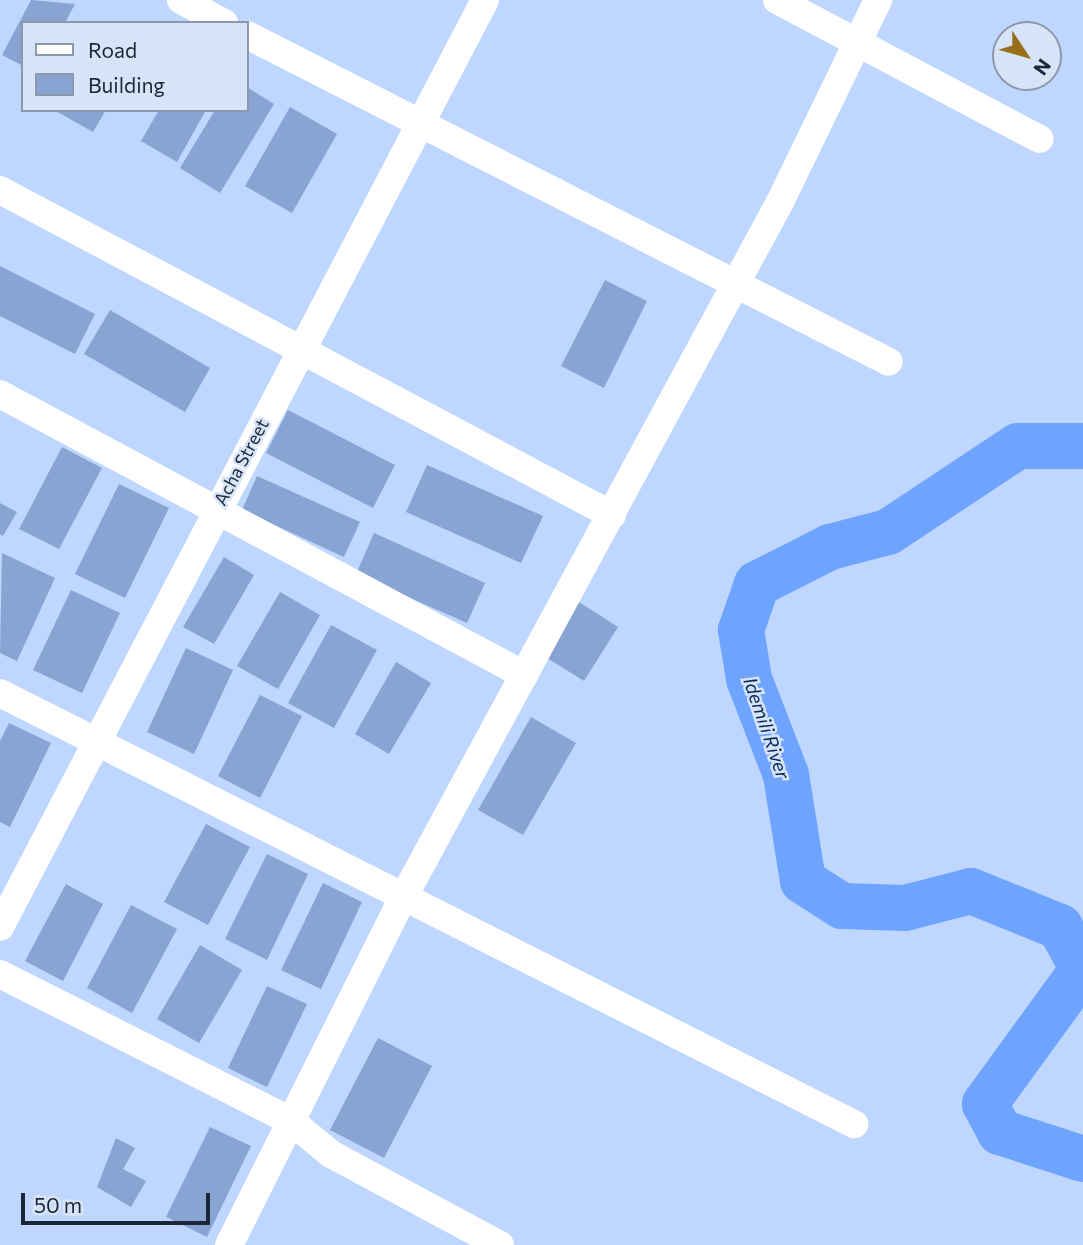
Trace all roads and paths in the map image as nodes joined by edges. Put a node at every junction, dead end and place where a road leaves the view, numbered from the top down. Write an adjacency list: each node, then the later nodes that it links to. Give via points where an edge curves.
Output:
1 (181, 0): 5 (street)
2 (485, 0): 8 (street, Acha Street)
3 (776, 0): 7 (street)
4 (878, 0): 7 (street)
5 (220, 21)
6 (248, 35): 8 (street)
7 (856, 42): 9 (street); 11 (street)
8 (419, 125): 11 (street); 12 (street, Acha Street)
9 (1040, 139)
10 (0, 190): 12 (street)
11 (737, 284): 13 (street); 16 (street)
12 (299, 352): 15 (street, Acha Street); 16 (street)
13 (889, 362)
14 (0, 394): 15 (street)
15 (216, 510): 17 (street); 19 (street, Acha Street)
16 (612, 515): 17 (street)
17 (524, 675): 20 (street)
18 (0, 693): 19 (street)
19 (95, 742): 20 (street); 21 (street, Acha Street)
20 (403, 898): 23 (street); 24 (street)
21 (0, 927)
22 (0, 974): 23 (street)
23 (291, 1121): 25 (street); 26 (street, via 331,1154)
24 (854, 1124)
25 (229, 1245)
26 (500, 1245)

